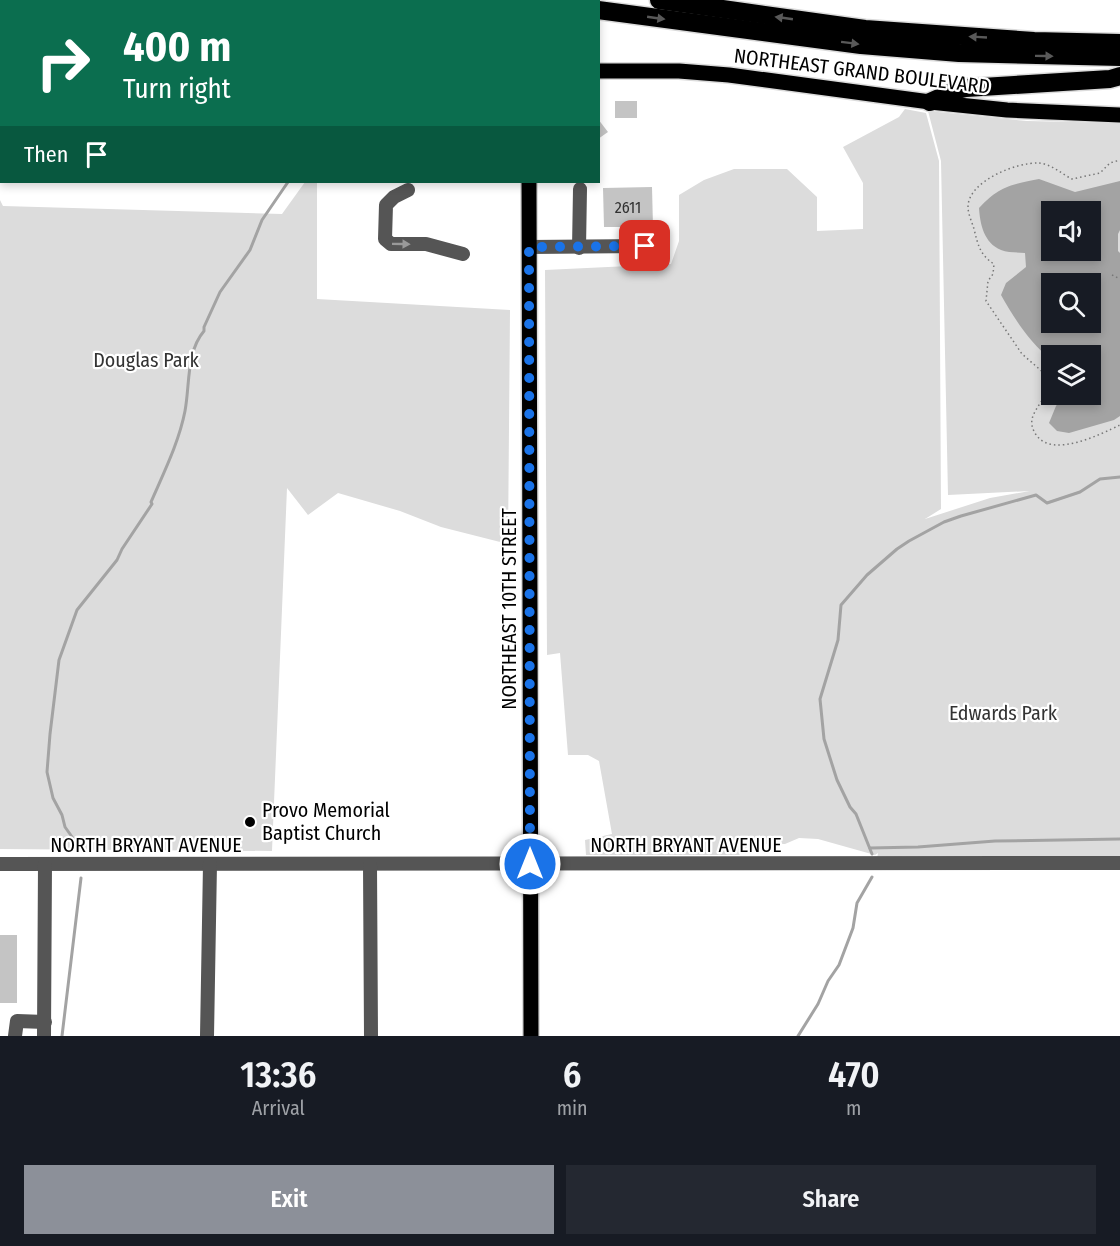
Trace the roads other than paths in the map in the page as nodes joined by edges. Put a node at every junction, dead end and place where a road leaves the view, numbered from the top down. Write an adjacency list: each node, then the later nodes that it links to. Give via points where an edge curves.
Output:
1 (659, 0): 3 (highway, one-way to 1, via 865,29)
2 (600, 9): 4 (highway, one-way to 4, via 861,45 959,53)
3 (1120, 43)
4 (1120, 57)
5 (600, 71): 7 (main road, NORTHEAST GRAND BOULEVARD, via 729,75)
6 (1120, 76): 7 (highway, via 966,88)
7 (930, 102): 8 (main road, NORTHEAST GRAND BOULEVARD)
8 (1120, 115)
9 (529, 183): 13 (main road, NORTHEAST 10TH STREET)
10 (580, 189): 14 (street)
11 (408, 190): 15 (street, one-way to 15, via 386,205 385,239 391,244 426,244)
12 (645, 246): 14 (street)
13 (529, 247): 14 (street); 20 (main road, NORTHEAST 10TH STREET)
14 (579, 248)
15 (463, 254)
16 (1120, 863): 20 (street, NORTH BRYANT AVENUE)
17 (0, 864): 18 (street, NORTH BRYANT AVENUE)
18 (45, 864): 19 (street, NORTH BRYANT AVENUE); 22 (street)
19 (210, 864): 21 (street, NORTH BRYANT AVENUE); 25 (street)
20 (530, 864): 21 (street, NORTH BRYANT AVENUE); 27 (main road, NORTHEAST 10TH STREET)
21 (370, 865): 26 (street)
22 (45, 1022): 23 (street, via 17,1022); 24 (street)
23 (15, 1036)
24 (44, 1036)
25 (207, 1036)
26 (371, 1036)
27 (531, 1036)

